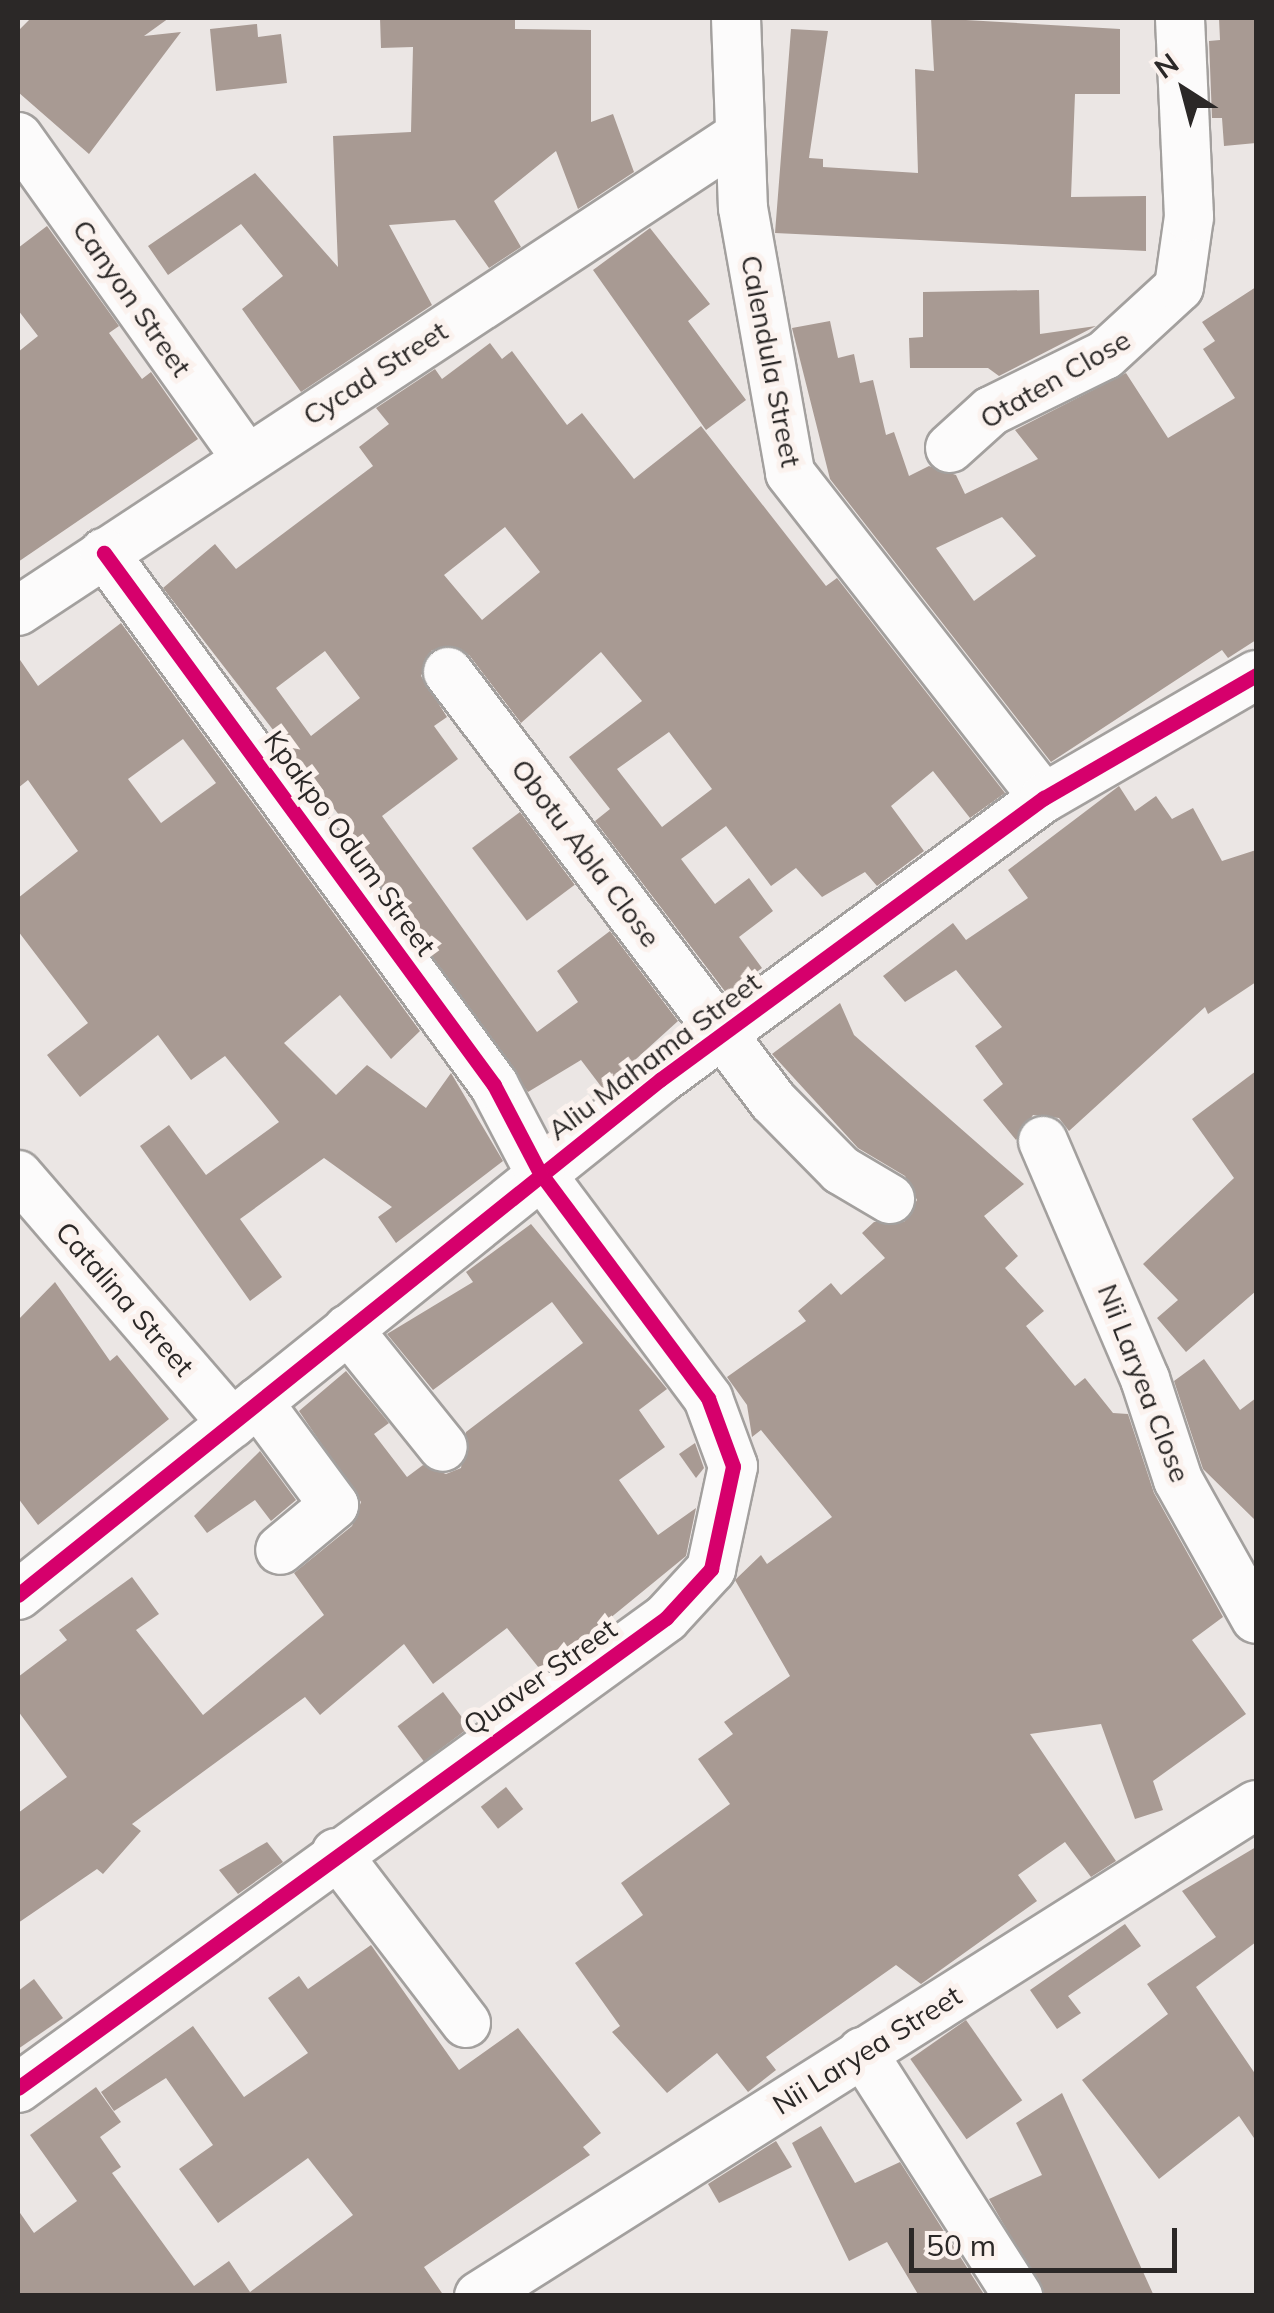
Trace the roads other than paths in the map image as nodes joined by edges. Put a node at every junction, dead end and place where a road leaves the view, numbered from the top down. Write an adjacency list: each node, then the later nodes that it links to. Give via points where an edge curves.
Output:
1 (736, 18): 4 (street, Calendula Street)
2 (1180, 18): 5 (street, Otaten Close, via 1190,217 1179,286 1105,355 991,411)
3 (18, 137): 6 (street, Canyon Street)
4 (736, 138): 6 (street, Cycad Street); 11 (street, Calendula Street, via 790,474)
5 (950, 448)
6 (246, 458): 7 (street, Cycad Street)
7 (104, 553): 8 (street, Cycad Street); 14 (street, Kpakpo Odum Street, via 494,1085)
8 (18, 610)
9 (448, 672): 12 (street, Obotu Abla Close)
10 (1256, 675): 11 (street, Aliu Mahama Street)
11 (1044, 798): 12 (street, Aliu Mahama Street)
12 (724, 1034): 14 (street, Aliu Mahama Street); 16 (street, Obotu Abla Close, via 810,1140)
13 (1044, 1141): 22 (street, Nii Laryea Close, via 1145,1379 1178,1480)
14 (540, 1173): 17 (street, Aliu Mahama Street); 24 (street, Quaver Street, via 708,1398 733,1466 726,1532 712,1569 666,1618)
15 (18, 1176): 18 (street, Catalina Street)
16 (890, 1199)
17 (348, 1329): 18 (street, Aliu Mahama Street); 19 (street)
18 (245, 1412): 20 (street, Catalina Street, via 334,1504); 21 (street, Aliu Mahama Street)
19 (443, 1447)
20 (280, 1550)
21 (18, 1596)
22 (1256, 1619)
23 (1256, 1805): 26 (street, Nii Laryea Street)
24 (336, 1853): 25 (street); 27 (street, Quaver Street)
25 (466, 2023)
26 (862, 2052): 28 (street, Nii Laryea Street); 29 (street)
27 (18, 2088)
28 (479, 2296)
29 (1018, 2296)

